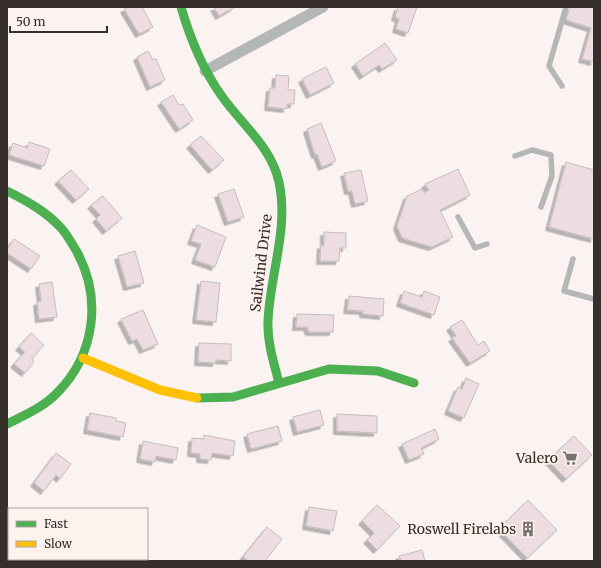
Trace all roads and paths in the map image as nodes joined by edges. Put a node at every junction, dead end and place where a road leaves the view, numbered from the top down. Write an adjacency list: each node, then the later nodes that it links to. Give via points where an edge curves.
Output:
1 (181, 7): 4 (street, Sailwind Drive, via 189,36)
2 (322, 7): 4 (street)
3 (566, 7): 5 (lane, via 549,66)
4 (205, 71): 14 (street, Sailwind Drive, via 222,96 263,145 273,162 279,182 282,221 268,322 270,345)
5 (562, 86)
6 (515, 156): 8 (lane, via 532,150 551,155 552,176)
7 (7, 191): 13 (street, via 50,219 67,235 84,264 92,293 92,326)
8 (541, 208)
9 (458, 217): 10 (lane, via 476,248)
10 (487, 244)
11 (572, 259): 12 (lane, via 564,291)
12 (594, 299)
13 (83, 358): 14 (street, via 160,390 192,398 233,398); 16 (street, via 67,384 44,406)
14 (279, 383): 15 (street, via 329,370 378,371)
15 (414, 383)
16 (7, 424)

